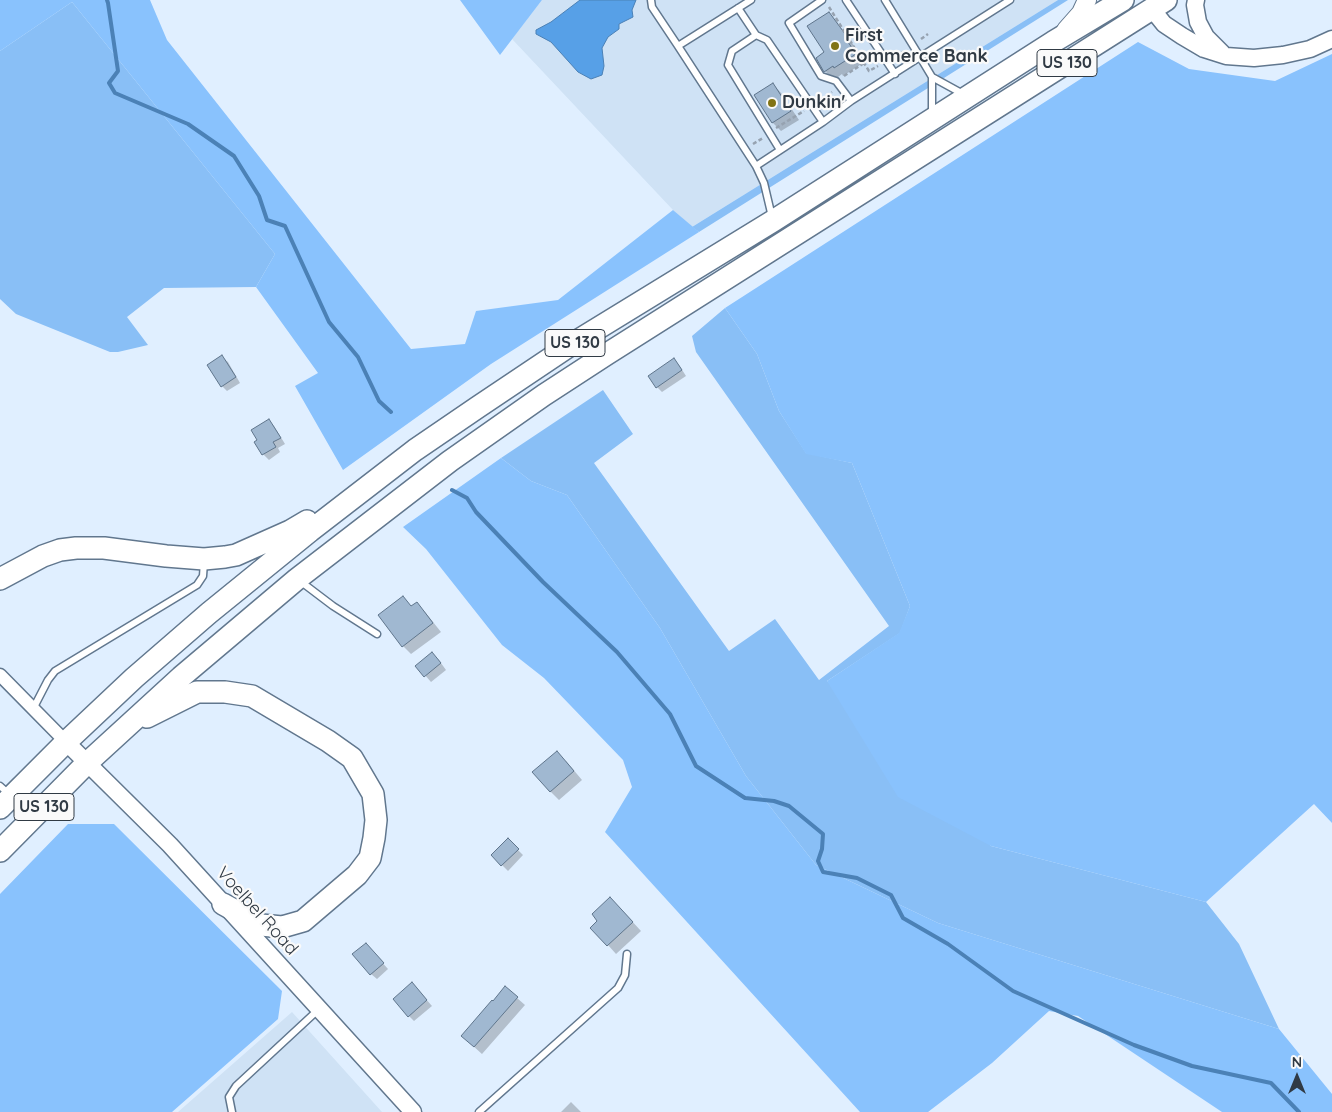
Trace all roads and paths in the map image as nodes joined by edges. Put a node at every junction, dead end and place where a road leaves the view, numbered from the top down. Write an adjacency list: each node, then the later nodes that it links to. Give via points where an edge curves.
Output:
1 (651, 0): 18 (lane, via 652,7)
2 (751, 0): 12 (lane)
3 (822, 0): 31 (lane, via 789,22 820,76 836,81)
4 (846, 0): 25 (lane)
5 (885, 0): 21 (lane)
6 (1010, 0): 21 (lane)
7 (1087, 0): 17 (main road, via 1081,13)
8 (1124, 0): 17 (highway, US 130)
9 (1196, 0): 20 (street, via 1198,22 1206,37)
10 (1154, 3): 20 (street, via 1164,24 1204,49); 44 (highway, US 130, via 544,395 450,461)
11 (829, 6): 23 (path)
12 (738, 8): 14 (lane); 18 (lane)
13 (928, 34): 15 (path)
14 (756, 35): 34 (lane, via 766,40); 38 (lane, via 732,51 728,65)
15 (920, 39)
16 (1332, 39): 20 (street, via 1283,56)
17 (1053, 42): 29 (highway, US 130)
18 (678, 46): 39 (lane)
19 (906, 50): 22 (path)
20 (1226, 56)
21 (920, 57): 25 (lane); 26 (lane)
22 (893, 58)
23 (864, 63): 24 (path, via 869,71); 27 (path, via 844,76)
24 (879, 65)
25 (894, 74): 31 (lane)
26 (932, 76): 29 (lane); 33 (lane)
27 (848, 82)
28 (836, 90): 30 (path)
29 (968, 97): 33 (highway, US 130)
30 (821, 100)
31 (851, 101): 34 (lane)
32 (807, 109): 35 (path)
33 (932, 120): 40 (highway, US 130)
34 (823, 122): 38 (lane)
35 (775, 128)
36 (766, 136): 37 (path)
37 (751, 145)
38 (780, 150): 39 (lane)
39 (756, 166): 40 (lane, via 764,183)
40 (773, 221): 41 (highway, US 130, via 552,357 415,450)
41 (360, 492): 42 (highway, via 290,531 236,555); 49 (highway, US 130, via 209,612)
42 (204, 559): 43 (highway, via 76,548 43,556); 47 (lane, via 203,576 197,585 55,671)
43 (0, 579)
44 (297, 579): 45 (lane); 48 (highway, US 130)
45 (377, 634)
46 (0, 675): 47 (street)
47 (33, 708): 49 (street)
48 (129, 725): 50 (highway, US 130); 53 (highway, via 197,692 252,696 352,758 373,794 376,820 370,858 357,875 303,922 282,927 261,925)
49 (66, 742): 50 (street, Voelbel Road); 51 (highway, US 130)
50 (87, 763): 52 (highway, US 130); 53 (street, Voelbel Road, via 170,845)
51 (4, 796)
52 (0, 851)
53 (223, 904): 55 (street, Voelbel Road)
54 (627, 954): 58 (lane, via 625,975 618,988)
55 (319, 1009): 56 (lane, via 236,1086 229,1097); 57 (street, Voelbel Road)
56 (232, 1112)
57 (413, 1112)
58 (479, 1112)

